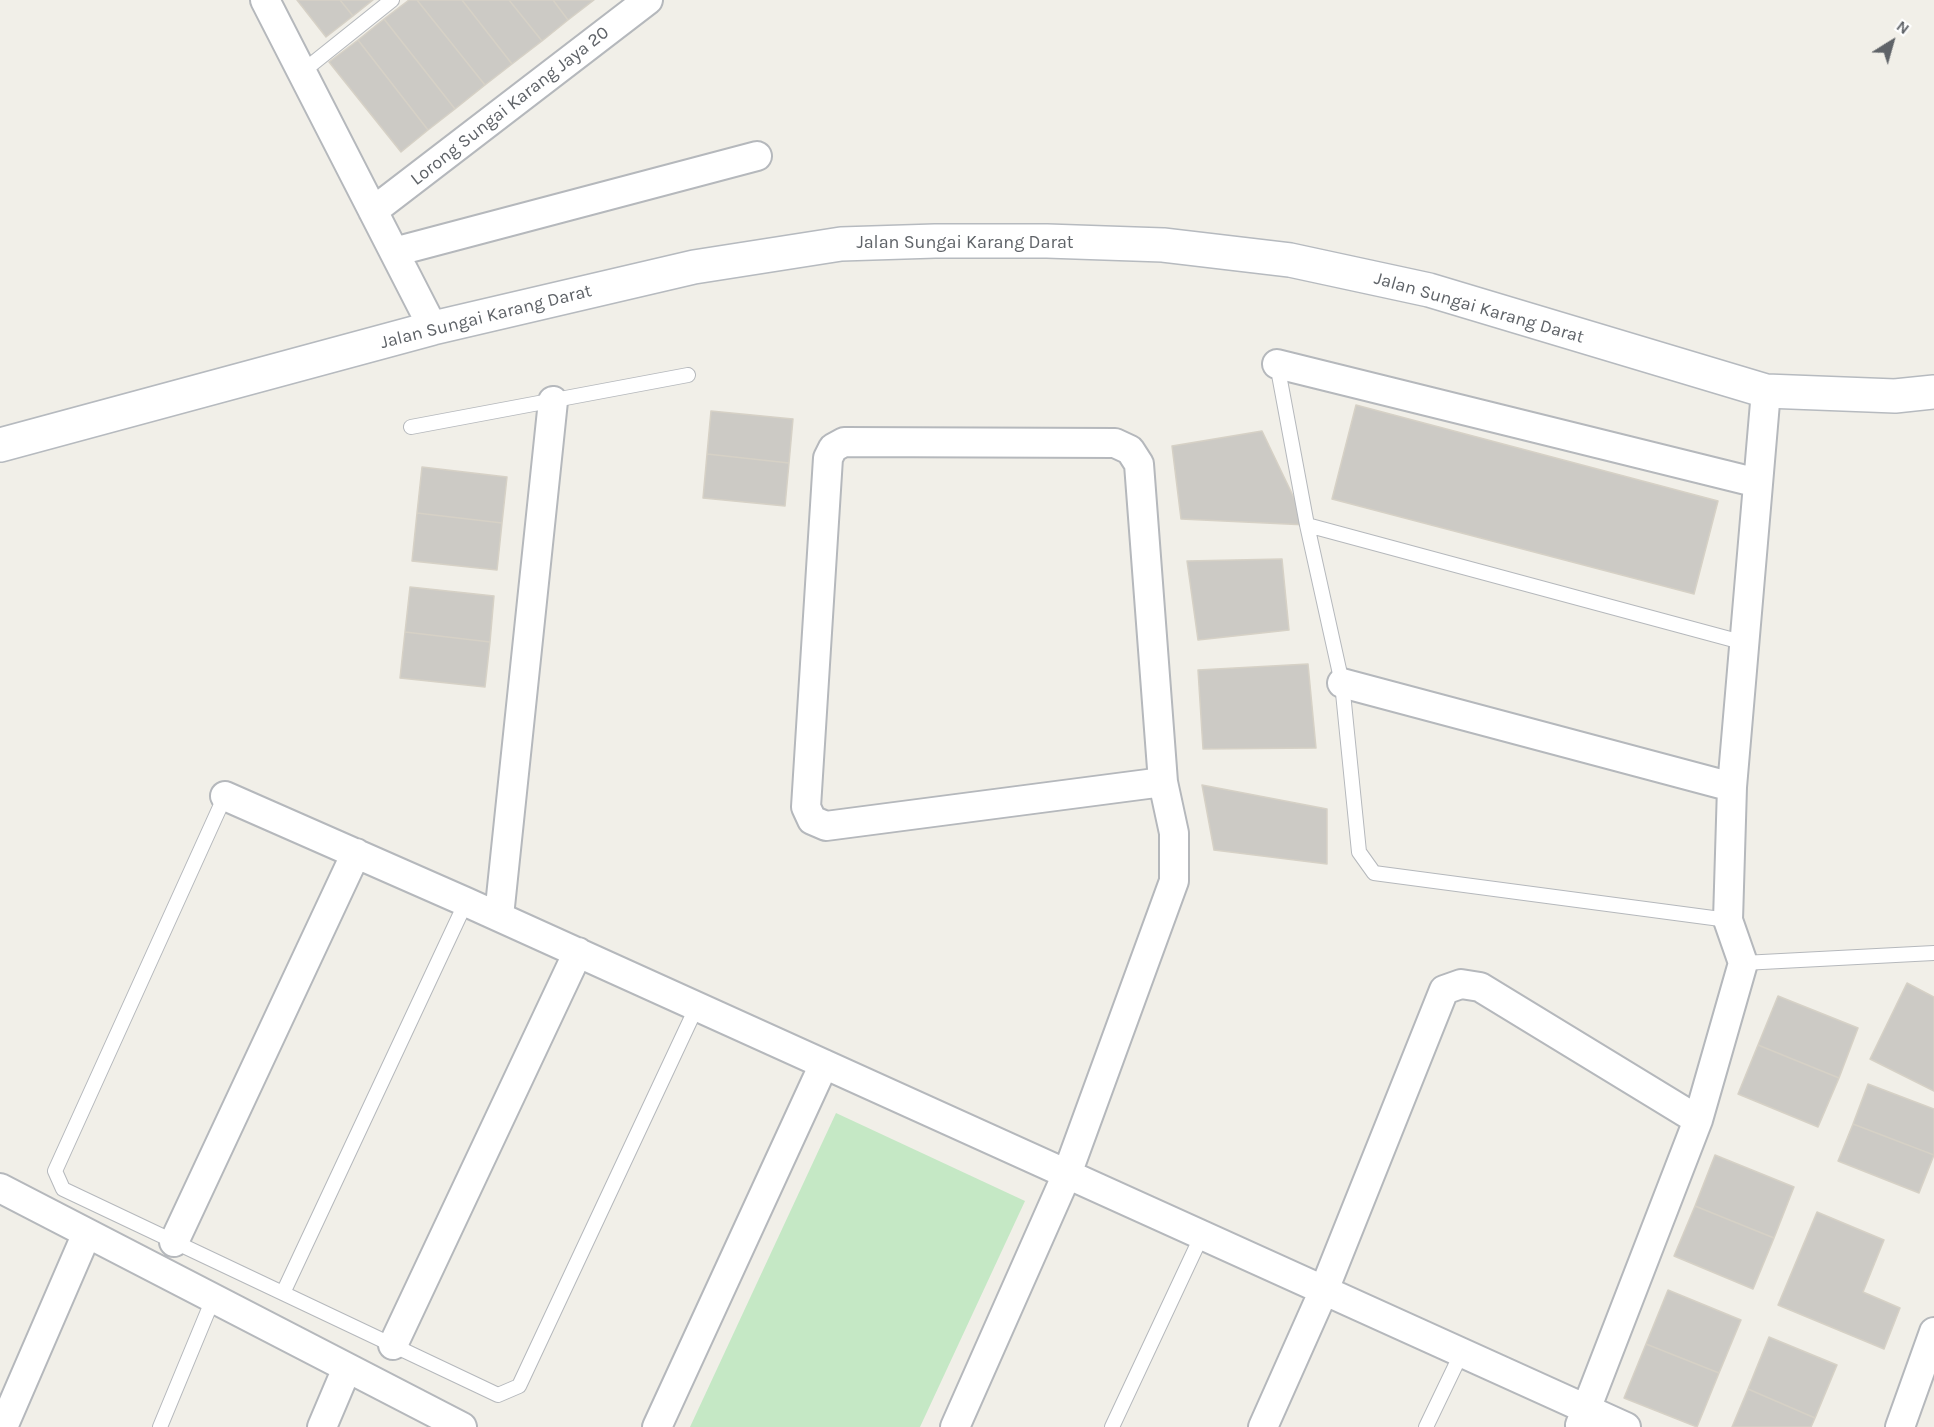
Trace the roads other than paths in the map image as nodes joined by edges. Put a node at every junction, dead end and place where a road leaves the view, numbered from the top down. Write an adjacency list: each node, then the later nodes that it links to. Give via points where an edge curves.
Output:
1 (265, 0): 4 (street)
2 (392, 0): 4 (lane)
3 (648, 0): 6 (street, Lorong Sungai Karang Jaya 20)
4 (302, 72): 6 (street)
5 (757, 156): 7 (street)
6 (373, 211): 7 (street)
7 (394, 252): 8 (street)
8 (433, 328): 11 (street, Jalan Sungai Karang Darat, via 694,267 841,244 1047,241 1163,245 1290,260 1429,290); 15 (street, Jalan Sungai Karang Darat)
9 (1277, 364): 16 (street); 17 (lane)
10 (688, 375): 13 (lane)
11 (1766, 391): 12 (street, Jalan Sungai Karang Darat, via 1895,396); 16 (street)
12 (1934, 392)
13 (553, 401): 14 (lane); 25 (street)
14 (411, 427)
15 (0, 445)
16 (1758, 483): 18 (street)
17 (1307, 525): 18 (lane); 19 (lane)
18 (1745, 643): 21 (street)
19 (1342, 683): 21 (street); 26 (lane, via 1359,852 1374,873)
20 (1163, 782): 20 (street, via 1139,464 1130,450 1115,443 844,442 833,448 828,458 807,783 806,807 812,819 826,826); 33 (street, via 1174,833 1174,881)
21 (1732, 787): 26 (street)
22 (225, 796): 23 (street); 37 (lane, via 55,1171 63,1189)
23 (356, 853): 24 (street); 37 (street)
24 (466, 902): 25 (street); 39 (lane)
25 (499, 916): 27 (street)
26 (1728, 920): 29 (street)
27 (578, 952): 30 (street); 42 (street)
28 (1934, 953): 29 (lane)
29 (1743, 963): 32 (street)
30 (697, 1006): 31 (street); 42 (lane, via 519,1386 498,1395)
31 (824, 1064): 33 (street); 50 (street)
32 (1698, 1120): 38 (street, via 1480,987 1461,984 1444,990); 45 (street)
33 (1067, 1174): 36 (street); 51 (street)
34 (0, 1188): 35 (street)
35 (87, 1233): 40 (street); 46 (street)
36 (1202, 1235): 38 (street); 52 (lane)
37 (174, 1242): 39 (lane)
38 (1324, 1290): 43 (street); 53 (street)
39 (283, 1293): 42 (lane)
40 (213, 1299): 44 (street); 47 (lane)
41 (1934, 1332): 56 (street)
42 (393, 1345)
43 (1462, 1352): 45 (street); 54 (lane)
44 (347, 1368): 48 (street); 49 (street)
45 (1583, 1418): 55 (street)
46 (3, 1427)
47 (160, 1427)
48 (322, 1427)
49 (462, 1427)
50 (657, 1427)
51 (955, 1427)
52 (1112, 1427)
53 (1263, 1427)
54 (1426, 1427)
55 (1626, 1427)
56 (1900, 1427)

